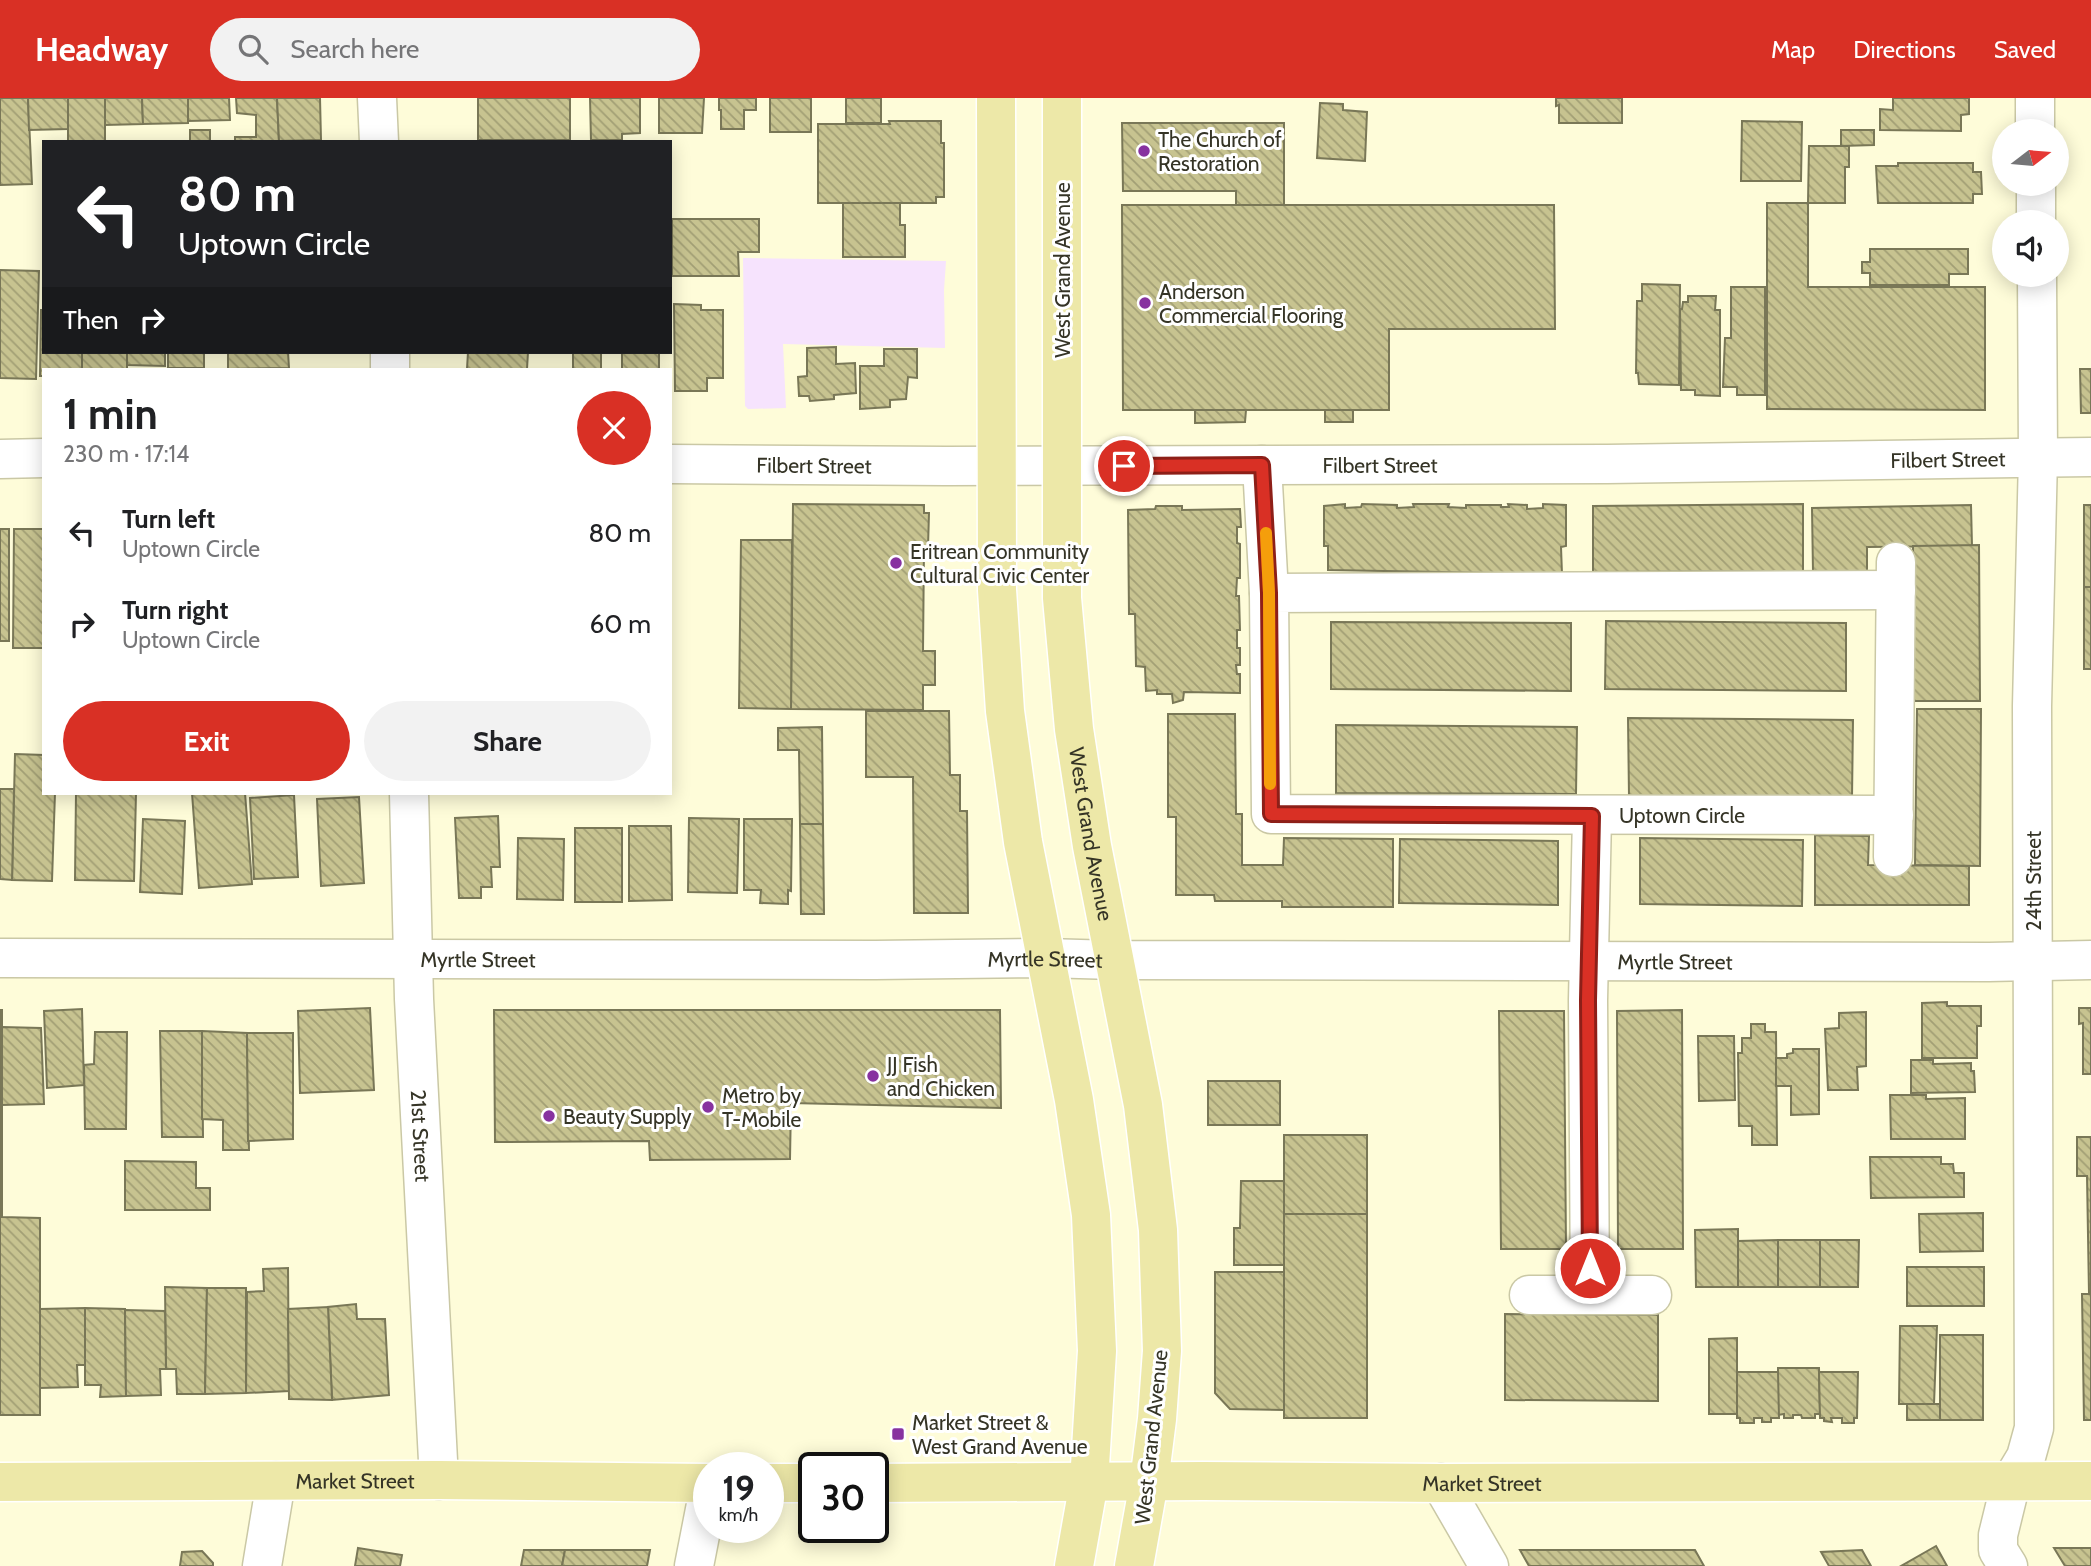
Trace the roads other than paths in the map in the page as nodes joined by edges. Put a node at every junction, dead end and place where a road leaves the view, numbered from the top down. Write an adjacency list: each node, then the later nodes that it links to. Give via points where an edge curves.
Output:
1 (377, 98): 6 (street)
2 (996, 98): 15 (main road)
3 (1062, 98): 13 (main road, West Grand Avenue)
4 (2035, 98): 5 (street)
5 (2035, 119)
6 (379, 140)
7 (2037, 287): 8 (street, 24th Street)
8 (2038, 457): 9 (street, Filbert Street); 14 (street, Filbert Street); 27 (street, 24th Street, via 2032,706)
9 (2091, 457)
10 (42, 458): 11 (street)
11 (0, 459)
12 (672, 464): 15 (street, Filbert Street)
13 (1061, 465): 14 (street, Filbert Street); 15 (street, Filbert Street); 24 (main road, West Grand Avenue, via 1062,598 1074,729)
14 (1262, 465): 16 (street, Uptown Circle)
15 (996, 466): 23 (main road, via 997,590 1005,711 1023,842)
16 (1269, 593): 18 (street, via 1896,576); 19 (street, Uptown Circle, via 1271,814)
17 (409, 795): 22 (street, 21st Street)
18 (1894, 815): 19 (street, Uptown Circle); 20 (street)
19 (1592, 816): 26 (street)
20 (1893, 857)
21 (0, 958): 22 (street, Myrtle Street)
22 (413, 958): 23 (street, Myrtle Street); 31 (street, 21st Street)
23 (1046, 958): 24 (street, Myrtle Street); 35 (main road, via 1091,1215 1097,1351)
24 (1114, 960): 26 (street, Myrtle Street); 36 (main road, West Grand Avenue, via 1143,1105 1158,1230 1162,1351)
25 (2091, 960): 27 (street, Myrtle Street)
26 (1588, 961): 27 (street, Myrtle Street); 28 (street)
27 (2034, 961): 37 (street, 24th Street, via 2034,1428 2026,1457)
28 (1590, 1294): 29 (street); 30 (street)
29 (1529, 1295)
30 (1652, 1295)
31 (439, 1480): 32 (main road, Market Street); 38 (main road, Market Street)
32 (276, 1481): 34 (main road, Market Street); 42 (street)
33 (2091, 1481): 37 (main road, Market Street)
34 (0, 1482)
35 (1089, 1482): 36 (main road, Market Street); 39 (main road, Market Street); 44 (main road)
36 (1149, 1482): 40 (main road, Market Street); 45 (main road, West Grand Avenue)
37 (2011, 1482): 40 (main road, Market Street); 47 (street, 24th Street, via 1998,1535 1998,1550)
38 (693, 1483)
39 (889, 1483)
40 (1441, 1483): 46 (street)
41 (698, 1543): 43 (street)
42 (262, 1566)
43 (694, 1566)
44 (1074, 1566)
45 (1134, 1566)
46 (1489, 1566)
47 (2008, 1566)

